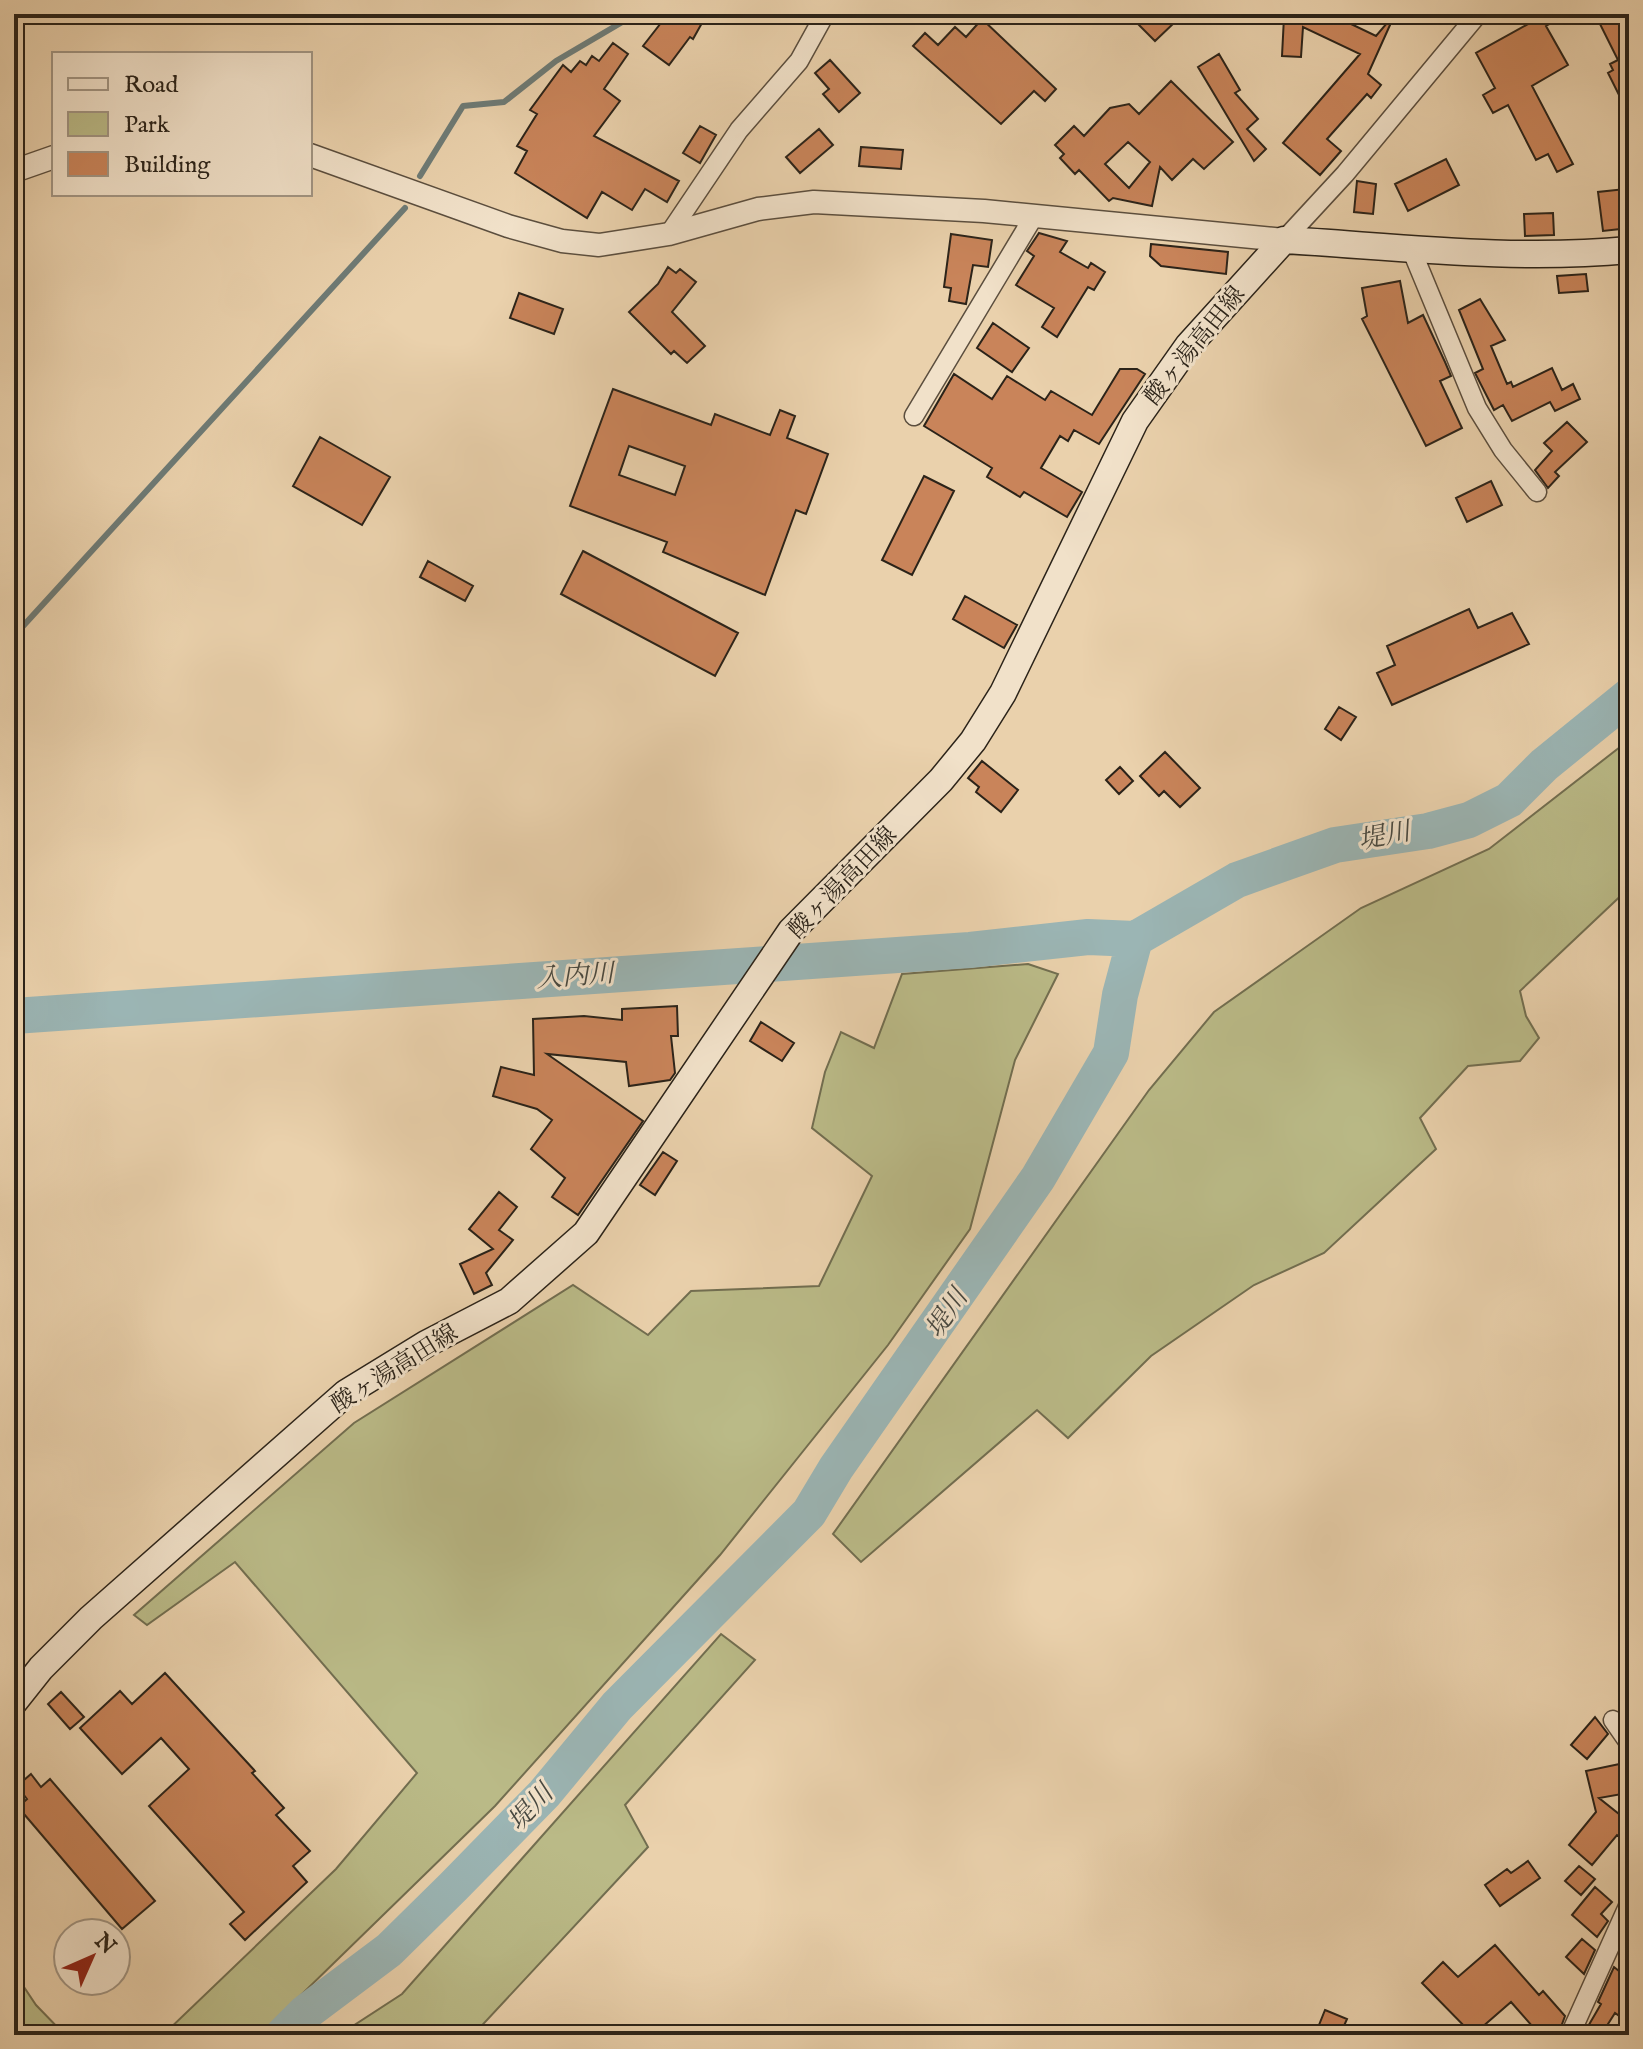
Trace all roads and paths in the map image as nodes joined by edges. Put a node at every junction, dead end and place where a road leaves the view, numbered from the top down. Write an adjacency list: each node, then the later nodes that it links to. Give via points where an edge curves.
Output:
1 (825, 14): 7 (street, via 799,61 739,130)
2 (1478, 14): 8 (street)
3 (312, 156): 7 (street, via 562,241 599,245)
4 (52, 158): 5 (street)
5 (14, 171)
6 (1034, 216): 7 (street, via 814,202 758,209); 8 (street); 11 (street)
7 (669, 234)
8 (1284, 240): 10 (main road); 13 (main road, 酸ヶ湯高田線, via 1188,346 1135,421 1003,693 973,741 791,931 586,1233 509,1301 346,1393 91,1618)
9 (1629, 250): 10 (main road, via 1567,256)
10 (1412, 251): 12 (street, via 1477,408)
11 (914, 416)
12 (1537, 492)
13 (14, 1702)
14 (1613, 1720): 15 (street)
15 (1629, 1743)
16 (1629, 1904): 17 (street)
17 (1570, 2035)

